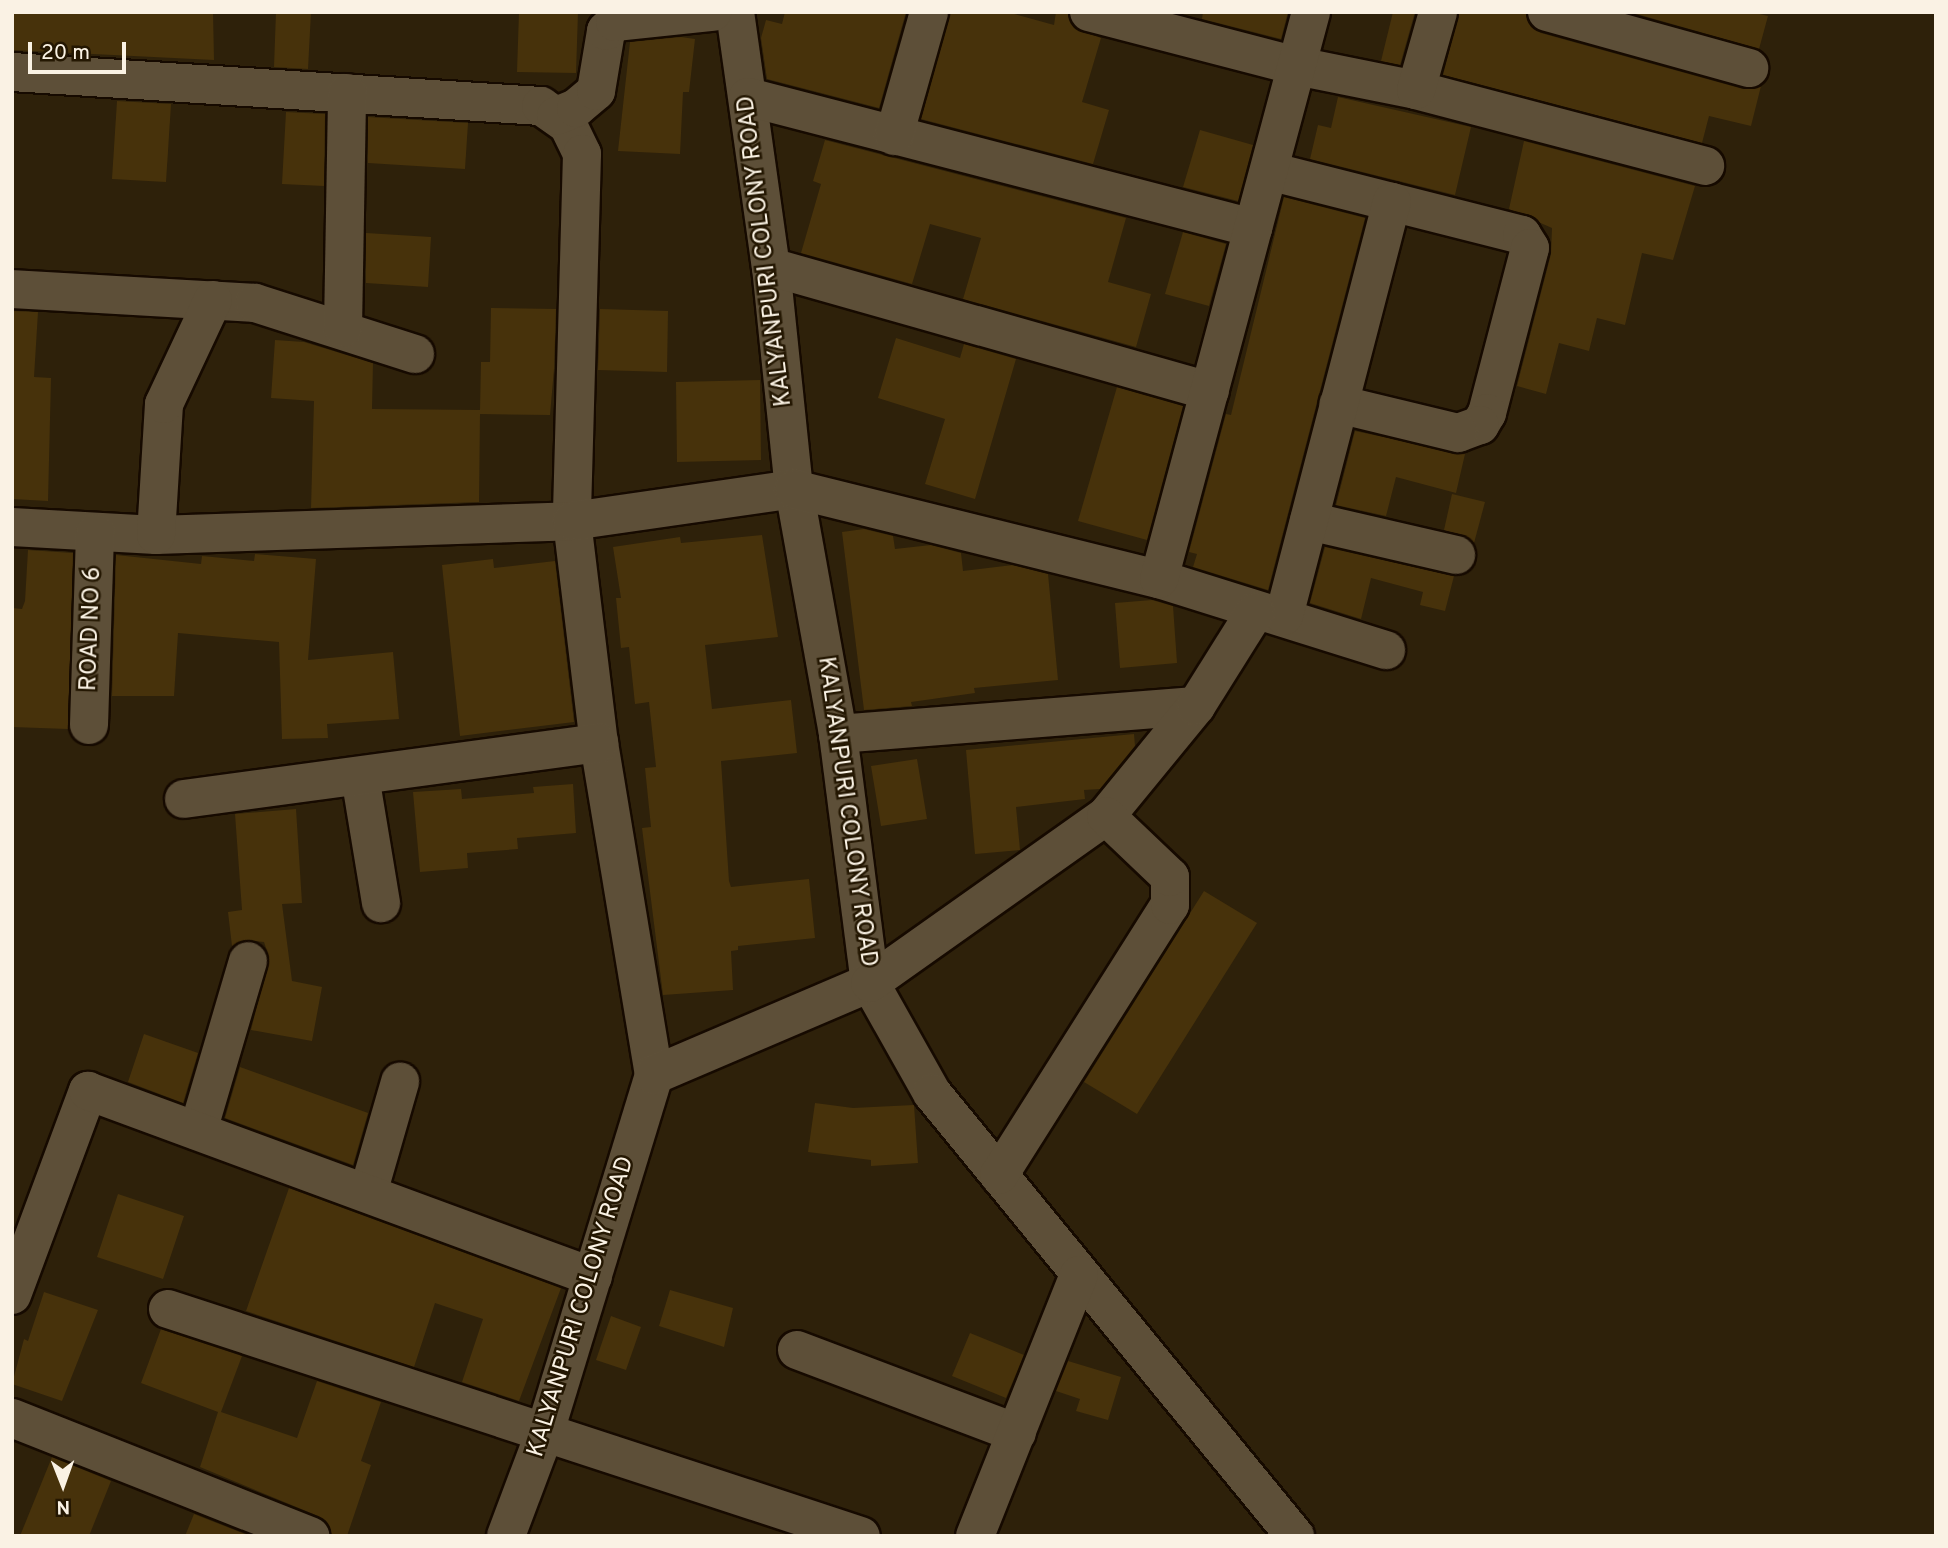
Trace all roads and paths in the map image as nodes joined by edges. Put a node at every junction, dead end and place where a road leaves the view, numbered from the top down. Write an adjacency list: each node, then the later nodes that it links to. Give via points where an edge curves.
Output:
1 (712, 12): 14 (street, via 615,22 606,31 596,91 576,108)
2 (735, 12): 13 (street, KALYANPURI COLONY ROAD)
3 (929, 12): 15 (street)
4 (1089, 12): 8 (street)
5 (1311, 12): 8 (street)
6 (1438, 12): 11 (street)
7 (1547, 12): 9 (street)
8 (1297, 66): 11 (street); 17 (street)
9 (1749, 68)
10 (12, 72): 12 (street)
11 (1416, 90): 16 (street)
12 (347, 93): 14 (street, via 541,106); 23 (street)
13 (748, 97): 15 (street); 20 (street, KALYANPURI COLONY ROAD)
14 (556, 116): 28 (street, via 568,125 582,154)
15 (894, 136): 19 (street)
16 (1705, 166)
17 (1269, 171): 18 (street); 19 (street)
18 (1392, 202): 26 (street); 26 (street, via 1522,235 1531,260 1480,425 1458,433)
19 (1253, 228): 25 (street)
20 (771, 267): 25 (street); 27 (street, KALYANPURI COLONY ROAD)
21 (12, 289): 22 (street)
22 (213, 300): 23 (street, via 255,303); 32 (street, via 164,404)
23 (343, 328): 24 (street)
24 (415, 354)
25 (1210, 391): 34 (street)
26 (1338, 404): 29 (street)
27 (794, 489): 28 (street); 34 (street); 39 (street, KALYANPURI COLONY ROAD)
28 (572, 521): 32 (street); 40 (street)
29 (1309, 521): 33 (street); 35 (street)
30 (12, 527): 31 (street)
31 (95, 533): 32 (street); 38 (street, ROAD NO 6)
32 (156, 535)
33 (1456, 555)
34 (1159, 579): 35 (street)
35 (1270, 614): 36 (street); 37 (street)
36 (1385, 650)
37 (1196, 706): 39 (street); 43 (street)
38 (89, 725)
39 (838, 734): 46 (street, KALYANPURI COLONY ROAD)
40 (599, 743): 41 (street); 47 (street)
41 (360, 776): 42 (street); 44 (street)
42 (184, 799)
43 (1106, 816): 46 (street); 50 (street, via 1170,877 1170,905)
44 (381, 903)
45 (248, 961): 49 (street)
46 (870, 984): 47 (street, KALYANPURI COLONY ROAD); 50 (street, via 932,1093)
47 (654, 1075): 53 (street, KALYANPURI COLONY ROAD)
48 (400, 1083): 51 (street)
49 (198, 1131): 51 (street); 54 (street, via 88,1091)
50 (999, 1175): 52 (street)
51 (368, 1193): 53 (street)
52 (1079, 1275): 59 (street); 64 (street)
53 (593, 1277): 58 (street, KALYANPURI COLONY ROAD)
54 (12, 1295)
55 (168, 1310): 58 (street)
56 (797, 1350): 59 (street)
57 (12, 1418): 60 (street, via 131,1461)
58 (545, 1432): 61 (street, KALYANPURI COLONY ROAD); 62 (street)
59 (1017, 1433): 63 (street)
60 (294, 1533)
61 (506, 1536)
62 (861, 1536)
63 (975, 1536)
64 (1295, 1536)

